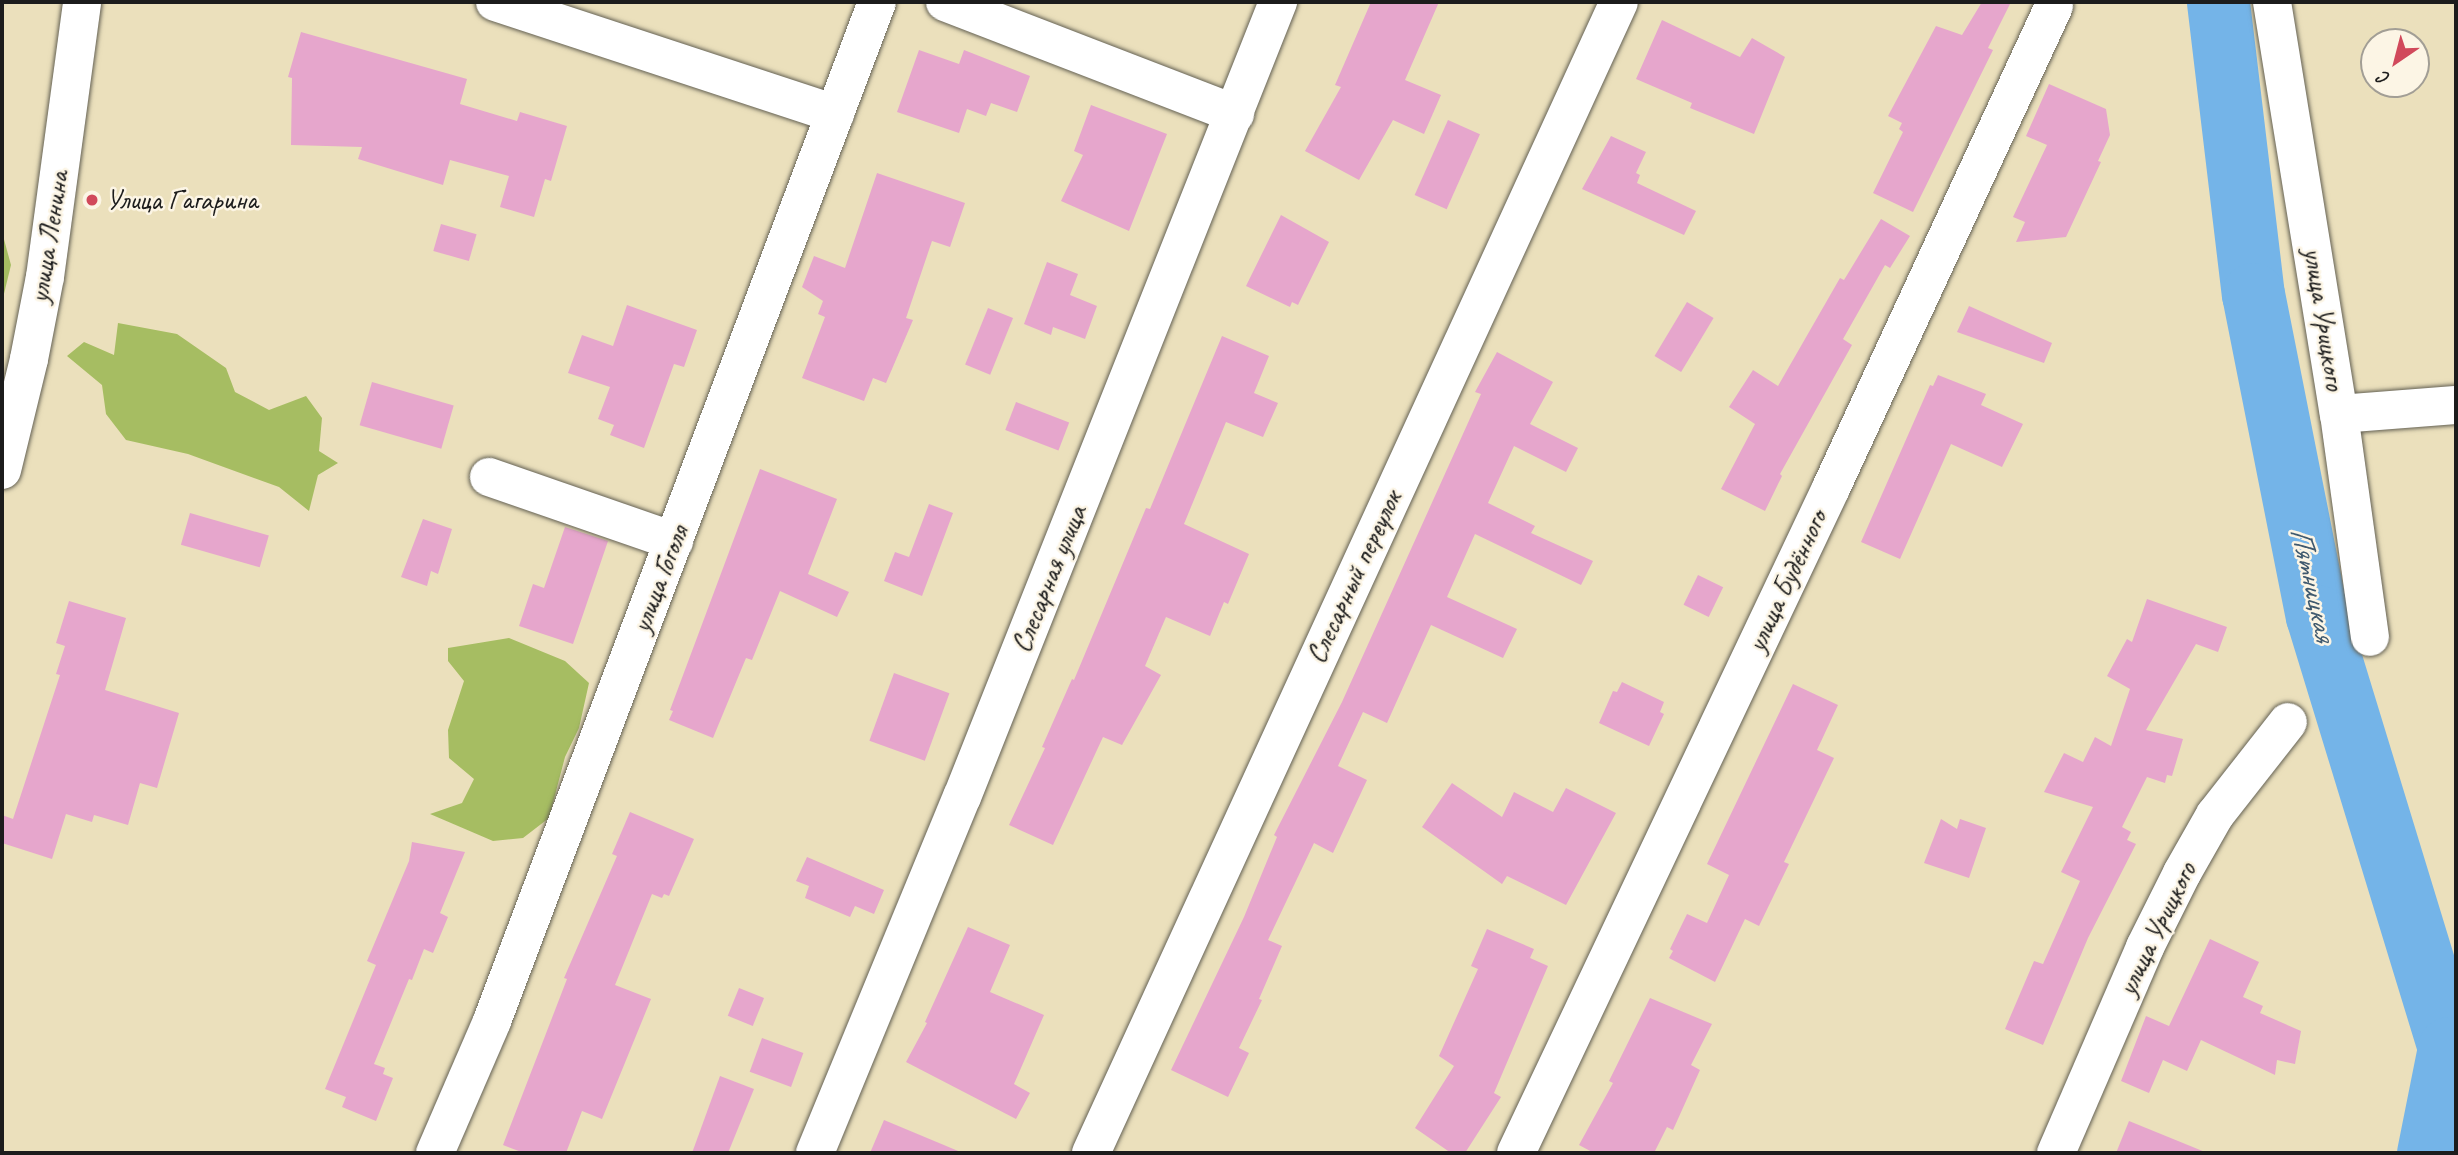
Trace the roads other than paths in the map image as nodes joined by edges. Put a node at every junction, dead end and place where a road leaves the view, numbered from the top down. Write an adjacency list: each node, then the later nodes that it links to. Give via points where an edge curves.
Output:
1 (82, 2): 13 (street, улица Ленина, via 44,277)
2 (495, 2): 9 (street)
3 (877, 2): 9 (street, улица Гоголя)
4 (945, 2): 10 (street)
5 (1278, 2): 10 (street, Слесарная улица)
6 (1619, 2): 20 (street, Слесарный переулок)
7 (2272, 2): 12 (street, улица Урицкого)
8 (2054, 6): 21 (street, улица Будённого)
9 (835, 114): 15 (street, улица Гоголя)
10 (1235, 114): 19 (street, Слесарная улица)
11 (2456, 405): 12 (street)
12 (2339, 414): 16 (street, улица Урицкого)
13 (2, 468)
14 (489, 477): 15 (street)
15 (674, 541): 18 (street, улица Гоголя, via 492,1021)
16 (2370, 637)
17 (2288, 723): 22 (street, улица Урицкого, via 2215,815 2182,873)
18 (435, 1153)
19 (815, 1153)
20 (1091, 1153)
21 (1516, 1153)
22 (2056, 1153)

